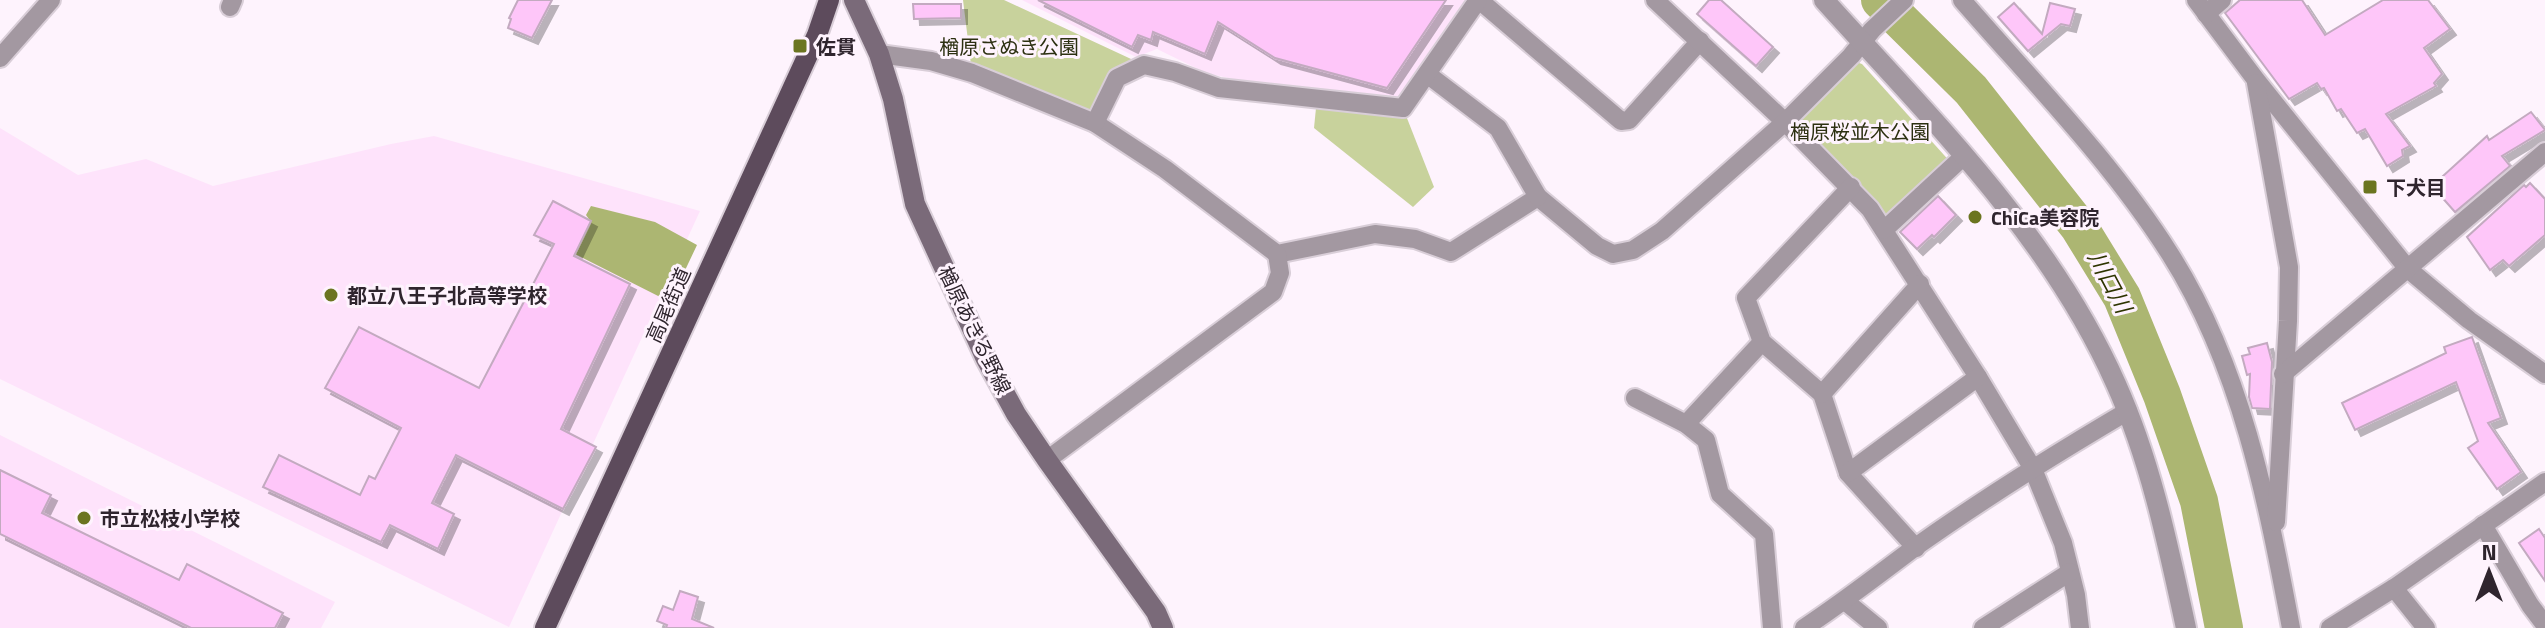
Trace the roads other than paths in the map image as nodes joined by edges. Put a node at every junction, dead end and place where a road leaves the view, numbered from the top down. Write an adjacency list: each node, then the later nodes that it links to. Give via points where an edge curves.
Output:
1 (51, 0): 14 (street)
2 (829, 0): 46 (main road, 高尾街道)
3 (854, 0): 13 (main road, 楢原あきる野線)
4 (1479, 0): 11 (street, via 1621,121 1629,120); 15 (street)
5 (1655, 0): 11 (street)
6 (1824, 0): 12 (street)
7 (1904, 0): 12 (street)
8 (1962, 0): 40 (street, via 2083,135 2172,256 2235,395)
9 (2222, 0): 10 (street)
10 (2201, 7): 16 (street)
11 (1700, 41): 17 (street)
12 (1862, 42): 17 (street); 20 (street)
13 (879, 54): 18 (street, via 972,73); 35 (main road, 楢原あきる野線, via 915,204 986,359)
14 (0, 58)
15 (1427, 74): 18 (street, via 1403,108 1219,88 1144,65 1117,78); 22 (street, via 1498,128)
16 (2256, 80): 25 (street); 28 (street, via 2289,267)
17 (1785, 122): 21 (street); 22 (street, via 1662,231 1633,250 1613,254 1597,246)
18 (1095, 123): 24 (street)
19 (2545, 152): 25 (street)
20 (1964, 156): 23 (street); 33 (street, via 2051,265)
21 (1851, 187): 23 (street); 27 (street, via 1746,298)
22 (1538, 197): 24 (street, via 1451,252 1415,239 1375,234)
23 (1884, 230): 26 (street)
24 (1277, 254): 35 (street, via 1280,273 1273,292)
25 (2408, 269): 28 (street); 29 (street)
26 (1920, 284): 30 (street); 31 (street)
27 (1762, 342): 31 (street); 34 (street)
28 (2283, 374): 40 (street)
29 (2545, 374)
30 (1978, 377): 36 (street); 37 (street)
31 (1822, 394): 37 (street)
32 (1635, 398): 34 (street)
33 (2128, 411): 36 (street); 53 (street, via 2159,508)
34 (1686, 424): 48 (street, via 1706,440 1720,494 1764,534)
35 (1047, 460): 47 (main road, 楢原あきる野線)
36 (2033, 469): 41 (street); 42 (street)
37 (1848, 473): 41 (street)
38 (2545, 482): 39 (street)
39 (2483, 525): 43 (street); 45 (street)
40 (2275, 541): 54 (street)
41 (1916, 548): 44 (street)
42 (2070, 572): 51 (street); 52 (street)
43 (2394, 588): 55 (street); 56 (street)
44 (1845, 601): 49 (street); 50 (street)
45 (2545, 625)
46 (545, 628)
47 (1163, 628)
48 (1772, 628)
49 (1804, 628)
50 (1878, 628)
51 (1983, 628)
52 (2080, 628)
53 (2186, 628)
54 (2291, 628)
55 (2330, 628)
56 (2426, 628)

